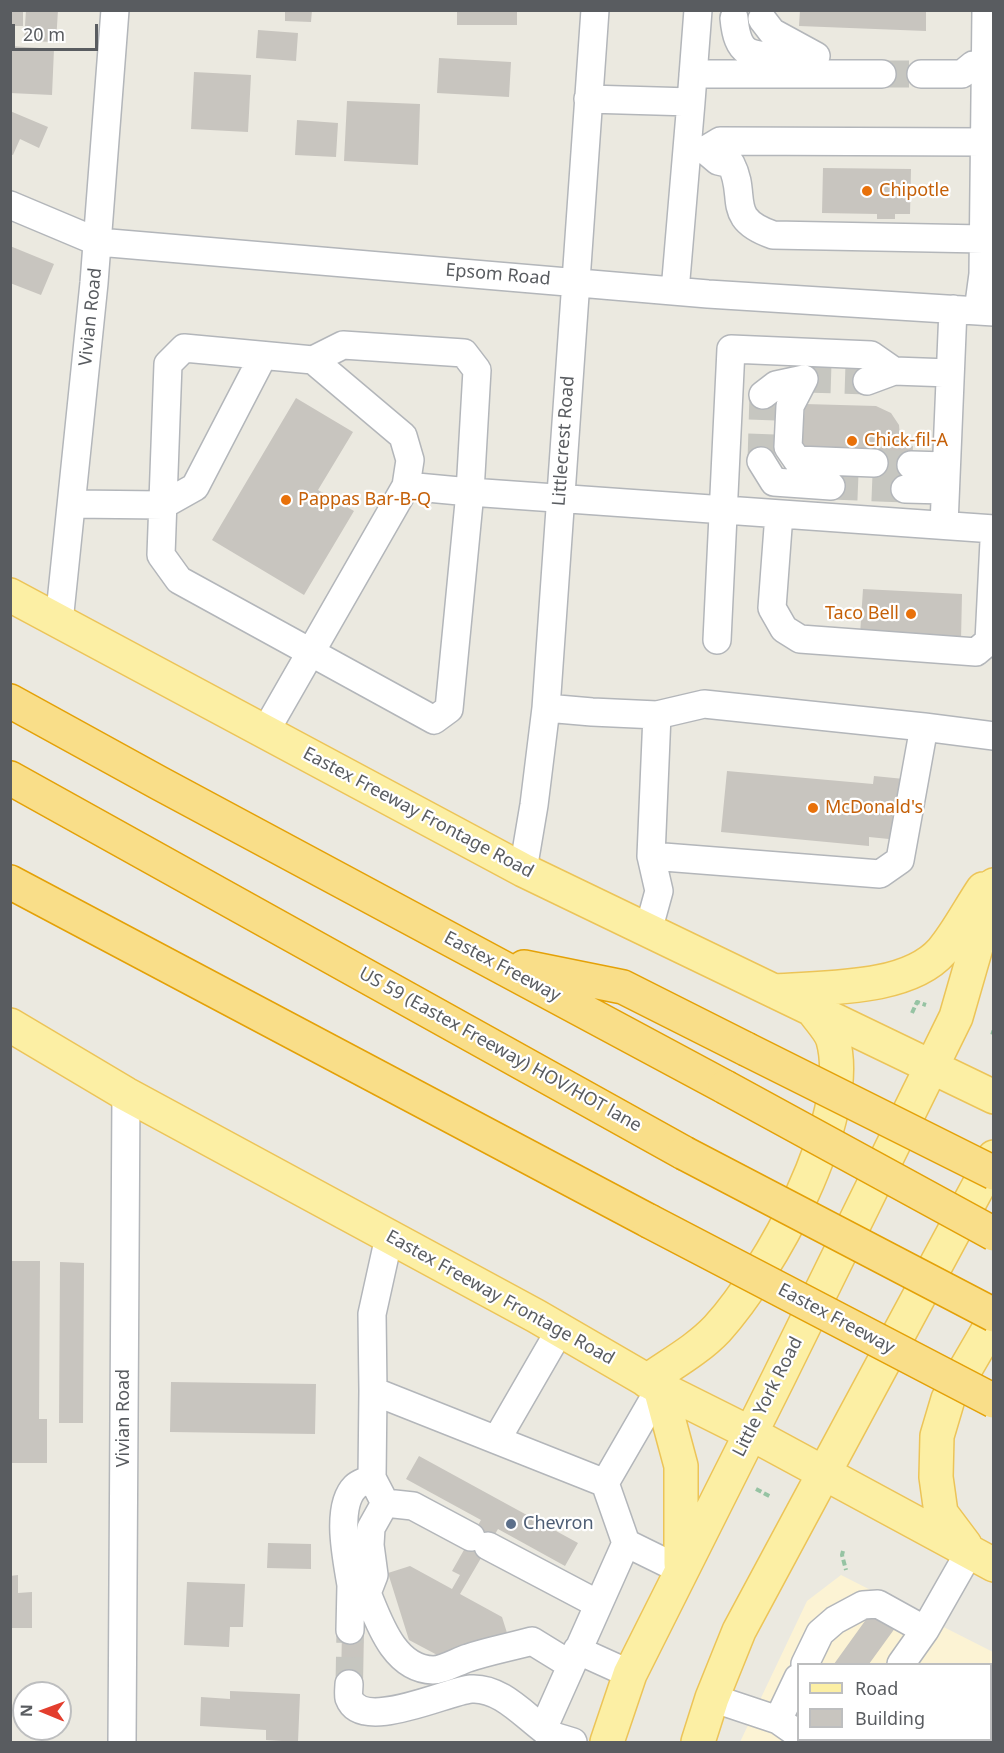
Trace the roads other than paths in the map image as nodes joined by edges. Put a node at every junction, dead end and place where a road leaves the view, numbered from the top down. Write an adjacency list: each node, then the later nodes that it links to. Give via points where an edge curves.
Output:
1 (115, 10): 18 (street, Vivian Road)
2 (595, 10): 11 (street, Littlecrest Road)
3 (698, 10): 10 (street)
4 (986, 10): 9 (street)
5 (734, 18): 7 (street, via 735,35 742,49 756,56)
6 (762, 19): 7 (street, via 772,32)
7 (816, 56): 10 (street, via 883,65)
8 (921, 65): 9 (street, via 963,74)
9 (979, 65): 13 (street)
10 (693, 74): 12 (street)
11 (588, 99): 12 (street); 19 (street, Littlecrest Road)
12 (692, 102): 15 (street)
13 (989, 102): 14 (street)
14 (985, 142): 15 (street, via 720,141); 17 (street)
15 (696, 149): 17 (street, via 731,164 737,177 742,214 757,229 772,235); 20 (street)
16 (10, 206): 18 (street, Epsom Road)
17 (983, 239): 21 (street, via 983,274)
18 (98, 242): 19 (street, Epsom Road); 36 (street, Vivian Road)
19 (574, 281): 20 (street, Epsom Road); 35 (street, Littlecrest Road)
20 (675, 291): 21 (street, Epsom Road)
21 (975, 311): 25 (street)
22 (263, 356): 23 (street); 37 (street, via 195,487); 37 (street, via 184,348 168,364)
23 (313, 360): 32 (street, via 403,436 410,460); 34 (street, via 343,345 464,353 477,370)
24 (894, 371): 25 (street); 26 (street); 38 (street, via 871,355 731,349)
25 (950, 374): 31 (street)
26 (867, 381)
27 (763, 395): 29 (street, via 776,385 804,379 790,406 788,447 797,460)
28 (761, 462): 33 (street, via 774,482)
29 (874, 464)
30 (908, 477): 31 (street)
31 (945, 478): 40 (street)
32 (406, 486): 34 (street); 46 (street)
33 (831, 486)
34 (470, 492): 35 (street); 46 (street, via 449,709 434,720)
35 (560, 498): 38 (street); 48 (street, Littlecrest Road)
36 (72, 504): 37 (street); 44 (street, Vivian Road)
37 (163, 505): 46 (street, via 161,555 179,580)
38 (724, 510): 39 (street); 45 (street)
39 (779, 514): 40 (street); 42 (street, via 772,608 784,629 800,639 976,652 989,641)
40 (944, 525): 41 (street)
41 (993, 529)
42 (993, 541)
43 (10, 595): 44 (main road, Eastex Freeway Frontage Road)
44 (60, 622): 51 (main road, Eastex Freeway Frontage Road)
45 (717, 640)
46 (310, 652): 51 (street)
47 (10, 701): 60 (highway, Eastex Freeway)
48 (546, 708): 49 (street); 55 (street, Littlecrest Road)
49 (657, 714): 50 (street, via 704,704); 54 (street)
50 (924, 727): 52 (street); 54 (street, via 900,860 880,874)
51 (265, 732): 55 (main road, Eastex Freeway Frontage Road)
52 (993, 736)
53 (10, 778): 71 (highway, US 59 (Eastex Freeway) HOV/HOT lane, bridge, via 684,1153)
54 (651, 855): 59 (street, via 659,891)
55 (523, 870): 59 (main road, Eastex Freeway Frontage Road)
56 (993, 872): 61 (main road, via 941,952 905,975 878,983)
57 (10, 882): 76 (highway, Eastex Freeway, bridge)
58 (993, 885): 64 (main road, Little York Road, via 956,1017)
59 (648, 931): 61 (main road, Eastex Freeway Frontage Road)
60 (490, 960): 68 (highway, bridge, via 623,987); 69 (highway, Eastex Freeway, bridge)
61 (774, 991): 62 (main road, Eastex Freeway Frontage Road)
62 (813, 1010): 64 (main road, Eastex Freeway Frontage Road); 74 (main road, via 832,1039 837,1071 829,1126 804,1186 767,1261 737,1305 703,1342)
63 (10, 1025): 65 (main road, Eastex Freeway Frontage Road)
64 (931, 1067): 66 (main road, Eastex Freeway Frontage Road); 77 (main road, Little York Road)
65 (126, 1094): 70 (main road, Eastex Freeway Frontage Road); 101 (street, Vivian Road)
66 (993, 1097)
67 (993, 1157): 79 (main road)
68 (993, 1173)
69 (993, 1234)
70 (389, 1237): 73 (main road, Eastex Freeway Frontage Road); 75 (street, via 372,1314)
71 (993, 1315)
72 (993, 1320): 84 (main road, via 948,1399 937,1436 936,1477 941,1514)
73 (560, 1330): 74 (main road, Eastex Freeway Frontage Road); 78 (street)
74 (654, 1384): 77 (main road, Eastex Freeway Frontage Road); 81 (street); 85 (main road, via 681,1466)
75 (373, 1391): 78 (street); 80 (street)
76 (993, 1401)
77 (750, 1433): 79 (main road, Eastex Freeway Frontage Road); 85 (main road, Little York Road)
78 (497, 1439): 81 (street)
79 (825, 1474): 84 (main road, Eastex Freeway Frontage Road); 98 (main road, via 739,1631)
80 (372, 1478): 82 (street); 86 (street, via 355,1487 345,1508 346,1551)
81 (606, 1483): 83 (street)
82 (385, 1503): 86 (street, via 371,1528 374,1575); 87 (street, via 413,1506)
83 (626, 1543): 85 (street); 87 (street)
84 (982, 1558): 89 (street)
85 (681, 1570): 94 (main road, Little York Road)
86 (359, 1589): 88 (street); 93 (street, via 396,1650 417,1667)
87 (598, 1604): 90 (street)
88 (350, 1630)
89 (925, 1630): 91 (street, via 878,1604 863,1605 820,1633); 92 (street)
90 (574, 1658): 93 (street, via 532,1641); 94 (street); 100 (street)
91 (806, 1663)
92 (902, 1663)
93 (435, 1670): 97 (street)
94 (630, 1674): 103 (main road, Little York Road)
95 (797, 1683): 99 (street)
96 (349, 1684): 97 (street, via 349,1698 357,1707 372,1713)
97 (472, 1689): 100 (street, via 499,1694)
98 (712, 1698): 99 (street); 104 (main road)
99 (788, 1727)
100 (543, 1729): 102 (street)
101 (122, 1743)
102 (573, 1743)
103 (607, 1743)
104 (698, 1743)

